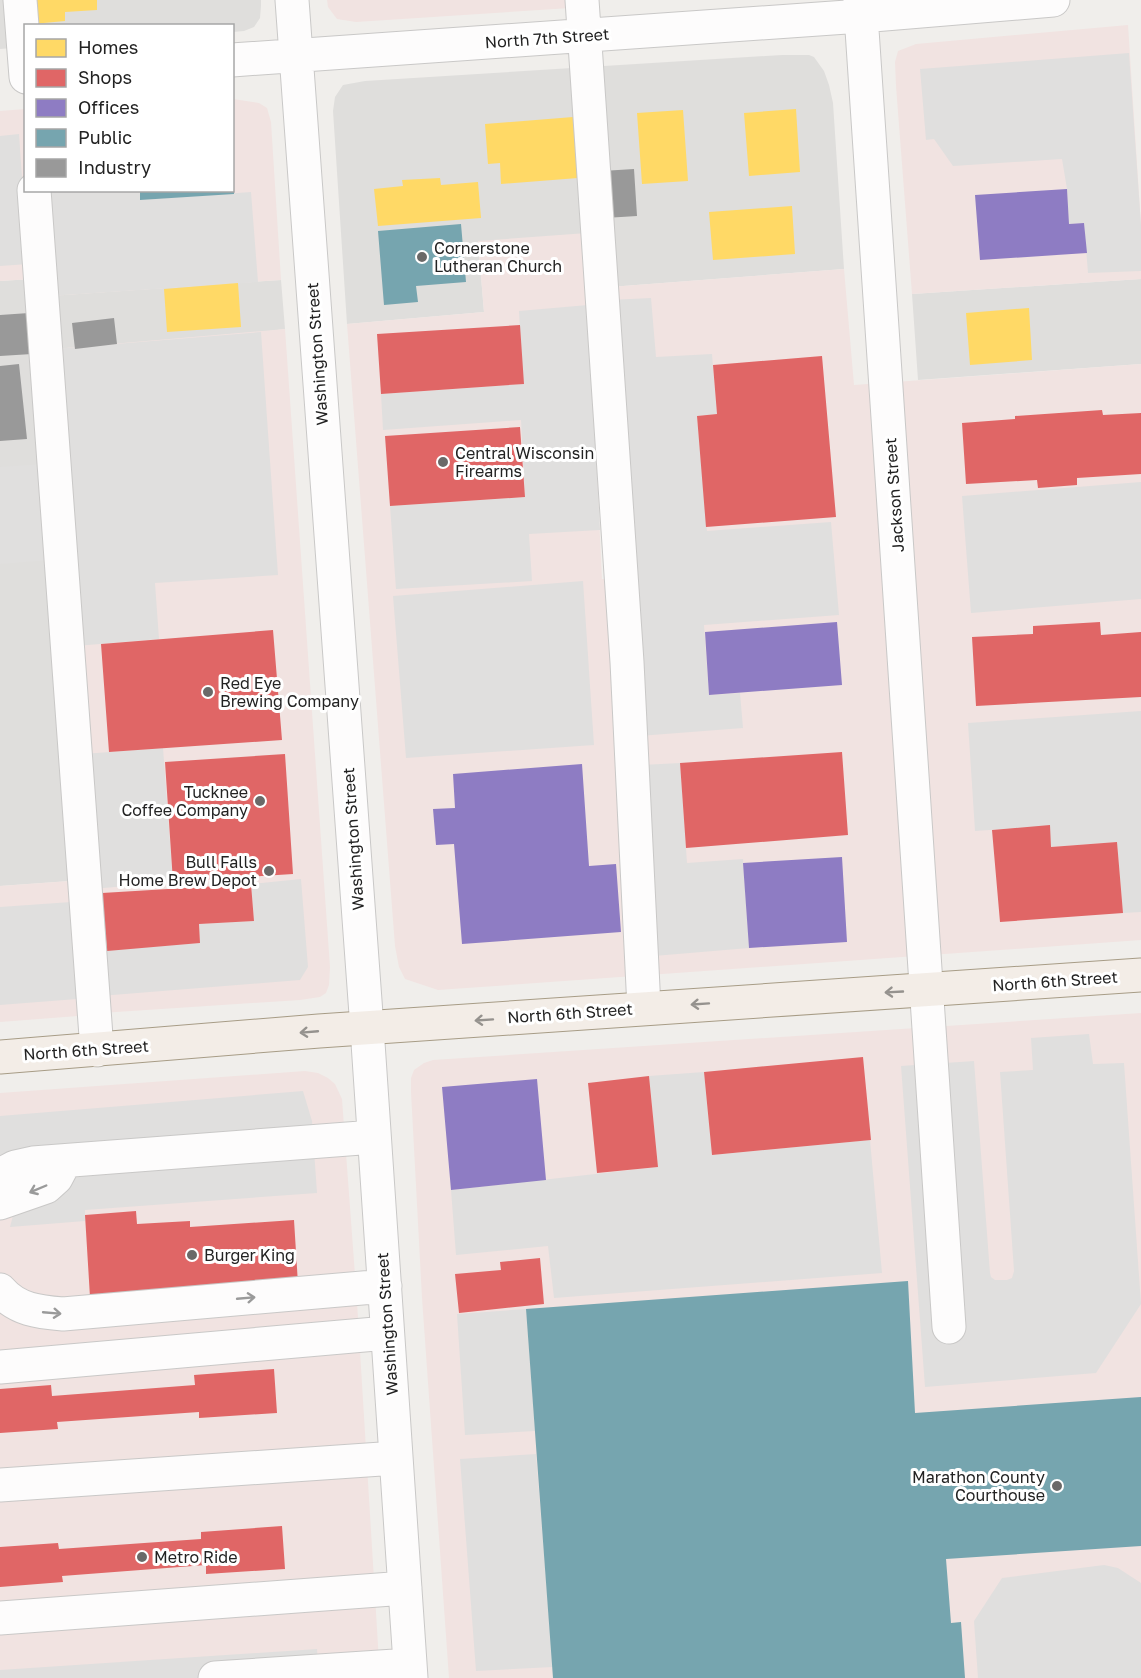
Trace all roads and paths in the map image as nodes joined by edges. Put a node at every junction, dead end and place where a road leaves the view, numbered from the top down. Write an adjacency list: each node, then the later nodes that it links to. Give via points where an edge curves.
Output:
1 (20, 0): 9 (street)
2 (292, 0): 7 (street, Washington Street)
3 (582, 0): 6 (street)
4 (1053, 0): 5 (street, North 7th Street)
5 (860, 8): 6 (street, North 7th Street); 14 (street, Jackson Street)
6 (584, 35): 7 (street, North 7th Street); 15 (street, via 631,727)
7 (296, 55): 8 (street, North 7th Street); 16 (street, Washington Street)
8 (234, 60)
9 (24, 61)
10 (24, 76): 11 (street)
11 (0, 77)
12 (34, 192): 17 (street)
13 (1141, 975): 14 (main road, North 6th Street)
14 (927, 990): 15 (main road, North 6th Street, one-way to 15); 25 (street, Jackson Street)
15 (644, 1008): 16 (main road, North 6th Street, one-way to 16)
16 (367, 1028): 17 (main road, North 6th Street, one-way to 17); 19 (street, Washington Street)
17 (97, 1050): 18 (main road, North 6th Street)
18 (0, 1057)
19 (374, 1137): 20 (street); 23 (street, Washington Street)
20 (65, 1161): 21 (street, via 15,1167); 22 (street, one-way to 22, via 46,1187)
21 (0, 1175)
22 (0, 1203)
23 (385, 1286): 24 (street, one-way to 23, via 8,1300 22,1307 63,1314); 26 (street, Washington Street)
24 (0, 1290)
25 (950, 1327)
26 (387, 1333): 27 (street); 28 (street, Washington Street)
27 (0, 1367)
28 (396, 1458): 29 (street); 30 (street, Washington Street)
29 (0, 1485)
30 (405, 1588): 31 (street); 32 (street, Washington Street)
31 (0, 1618)
32 (411, 1672): 33 (street)
33 (215, 1678)

